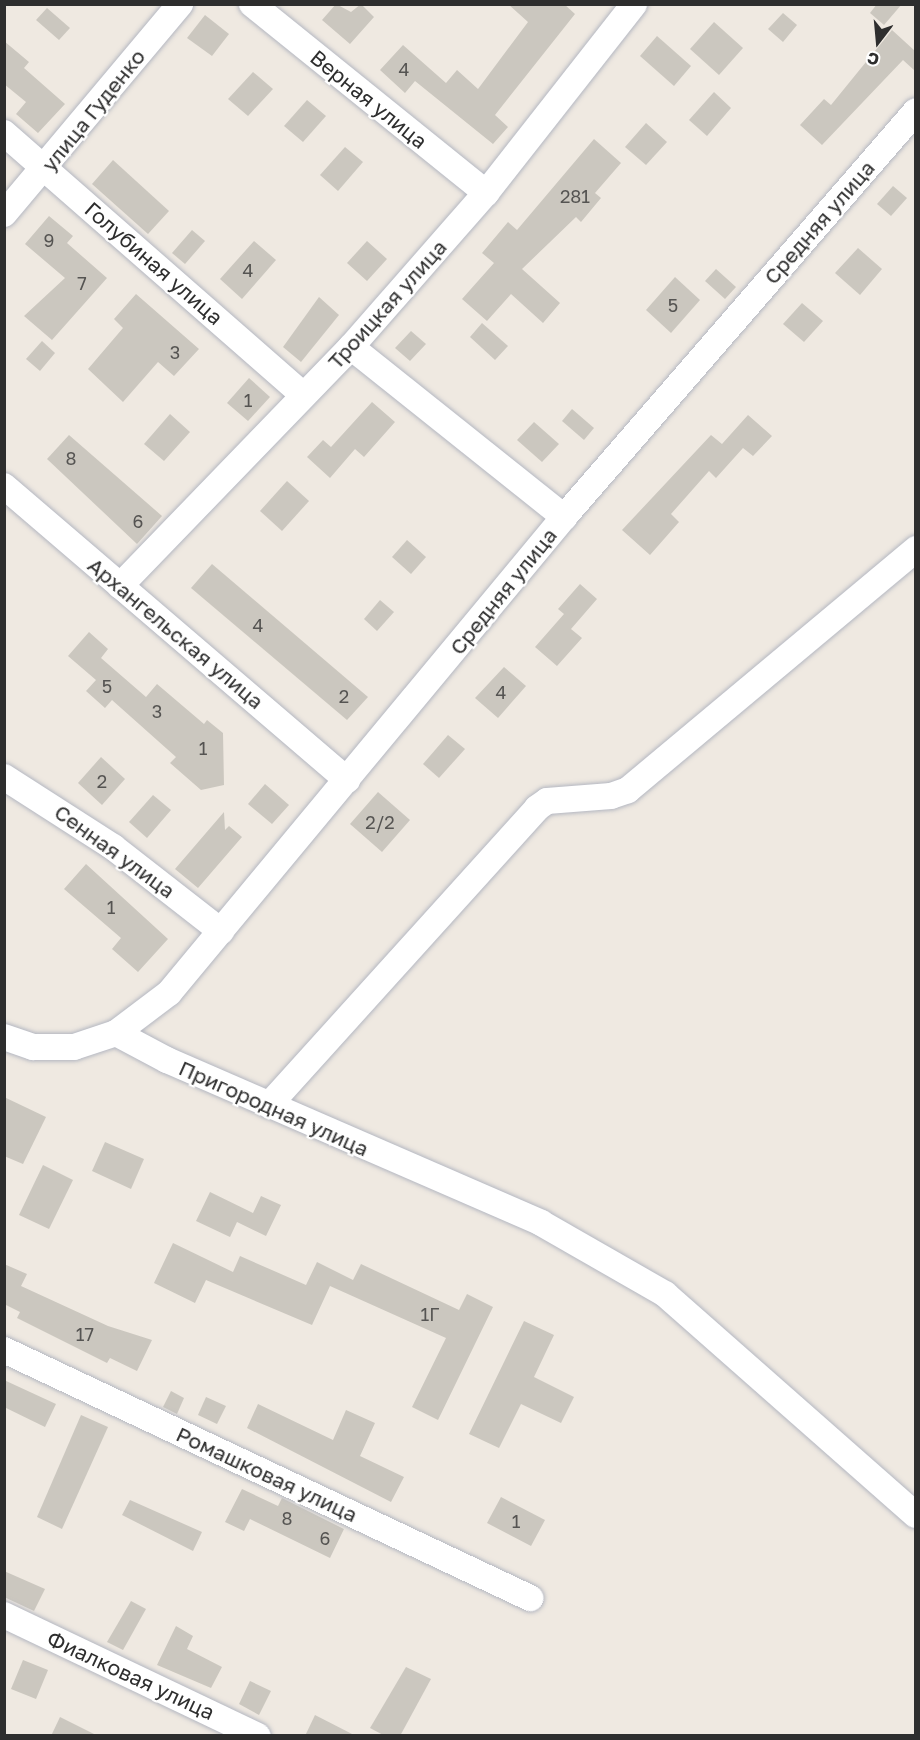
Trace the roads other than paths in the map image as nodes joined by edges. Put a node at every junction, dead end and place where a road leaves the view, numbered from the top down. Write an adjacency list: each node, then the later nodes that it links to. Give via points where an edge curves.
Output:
1 (180, 4): 6 (street, улица Гуденко)
2 (252, 4): 7 (street, Верная улица)
3 (623, 8): 7 (street, Троицкая улица)
4 (915, 111): 12 (street, Средняя улица)
5 (4, 133): 6 (street, Голубиная улица)
6 (46, 168): 8 (street, улица Гуденко); 10 (street, Голубиная улица)
7 (486, 193): 9 (street, Троицкая улица)
8 (4, 214)
9 (351, 348): 10 (street, Троицкая улица); 12 (street)
10 (302, 393): 14 (street, Троицкая улица)
11 (4, 486): 14 (street, Архангельская улица)
12 (564, 517): 16 (street, Средняя улица)
13 (915, 549): 20 (street, via 628,790 611,796 547,801 537,808)
14 (120, 586): 16 (street, Архангельская улица)
15 (4, 777): 17 (street, Сенная улица, via 112,847)
16 (347, 780): 17 (street, Средняя улица)
17 (221, 931): 18 (street, Средняя улица, via 169,993)
18 (116, 1033): 19 (street, Средняя улица, via 74,1047 33,1047); 20 (street, Пригородная улица)
19 (4, 1037)
20 (270, 1105): 22 (street, Пригородная улица, via 434,1180 541,1223 665,1294)
21 (4, 1350): 23 (street, Ромашковая улица)
22 (915, 1515)
23 (530, 1598)
24 (4, 1615): 25 (street, Фиалковая улица)
25 (258, 1736)

